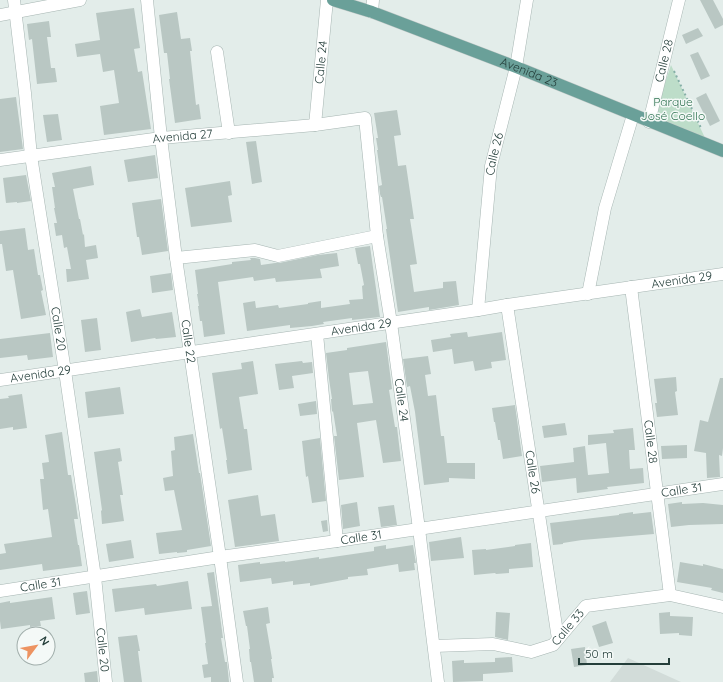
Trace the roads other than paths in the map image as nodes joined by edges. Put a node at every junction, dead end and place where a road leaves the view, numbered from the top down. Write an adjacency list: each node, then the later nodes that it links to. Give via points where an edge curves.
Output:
1 (14, 0): 9 (street, Calle 20)
2 (80, 0): 9 (street)
3 (147, 0): 18 (street, Calle 22)
4 (327, 0): 16 (street, Calle 24)
5 (333, 0): 8 (main road, Avenida 23)
6 (527, 0): 12 (street, Calle 26)
7 (679, 0): 15 (street, Calle 28)
8 (372, 6): 12 (main road, Avenida 23)
9 (15, 12): 10 (street); 20 (street, Calle 20)
10 (0, 15)
11 (217, 52): 17 (street)
12 (516, 67): 13 (main road, Avenida 23); 28 (street, Calle 26, via 491,166)
13 (633, 115): 15 (main road, Avenida 23); 26 (street, via 605,208)
14 (365, 118): 16 (street, Avenida 27); 22 (street, Calle 24)
15 (649, 122): 19 (main road, Avenida 23)
16 (315, 125): 17 (street, Avenida 27)
17 (229, 133): 18 (street, Avenida 27)
18 (161, 138): 20 (street, Avenida 27); 23 (street, Calle 22)
19 (723, 151)
20 (31, 156): 21 (street, Avenida 27); 32 (street, Calle 20)
21 (0, 160)
22 (377, 236): 23 (street, via 278,256 255,250); 29 (street, Calle 24)
23 (176, 258): 31 (street, Calle 22)
24 (723, 274): 25 (street, Avenida 29)
25 (631, 287): 26 (street, Avenida 29); 35 (street, Calle 28)
26 (588, 294): 27 (street, Avenida 29)
27 (508, 305): 28 (street, Avenida 29); 36 (street, Calle 26)
28 (478, 310): 29 (street, Avenida 29)
29 (391, 323): 30 (street, Avenida 29); 37 (street, Calle 24)
30 (316, 334): 31 (street, Avenida 29); 38 (street)
31 (190, 353): 32 (street, Avenida 29); 39 (street, Calle 22)
32 (66, 371): 33 (street, Avenida 29); 40 (street, Calle 20)
33 (0, 380)
34 (723, 484): 35 (street, Calle 31)
35 (658, 494): 36 (street, Calle 31); 42 (street, Calle 28)
36 (538, 511): 37 (street, Calle 31); 44 (street, Calle 26)
37 (419, 529): 38 (street, Calle 31); 45 (street, Calle 24)
38 (337, 541): 39 (street, Calle 31)
39 (220, 557): 40 (street, Calle 31); 47 (street, Calle 22)
40 (95, 577): 41 (street, Calle 31); 46 (street, Calle 20)
41 (0, 591)
42 (670, 595): 43 (street, Calle 33); 44 (street, Calle 33, via 586,606)
43 (723, 607)
44 (558, 639): 45 (street, Calle 33, via 553,645 531,652 493,644)
45 (434, 646): 48 (street, Calle 24)
46 (106, 682)
47 (237, 682)
48 (438, 682)

